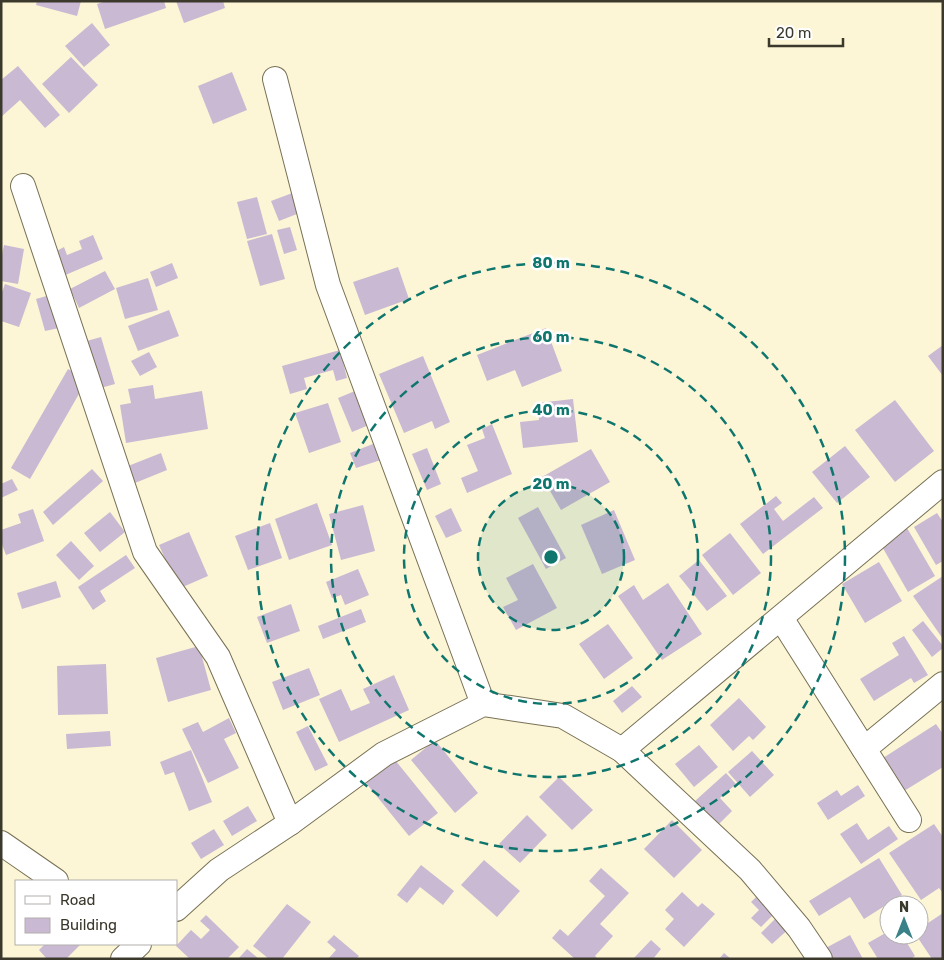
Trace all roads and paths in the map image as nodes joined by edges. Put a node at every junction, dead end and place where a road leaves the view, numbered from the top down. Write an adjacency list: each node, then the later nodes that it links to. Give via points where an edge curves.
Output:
1 (275, 79): 6 (street, via 328,285)
2 (23, 186): 10 (street, via 145,552 218,657)
3 (943, 482): 4 (street)
4 (781, 618): 7 (street); 8 (street)
5 (943, 684): 7 (street)
6 (483, 704): 8 (street, via 563,716); 10 (street, via 384,754)
7 (864, 749): 9 (street)
8 (622, 750): 16 (street, via 750,870 799,928)
9 (908, 820)
10 (290, 823): 13 (street, via 219,870)
11 (1, 843): 12 (street)
12 (55, 880)
13 (178, 907)
14 (138, 945): 15 (street)
15 (122, 959)
16 (820, 959)

